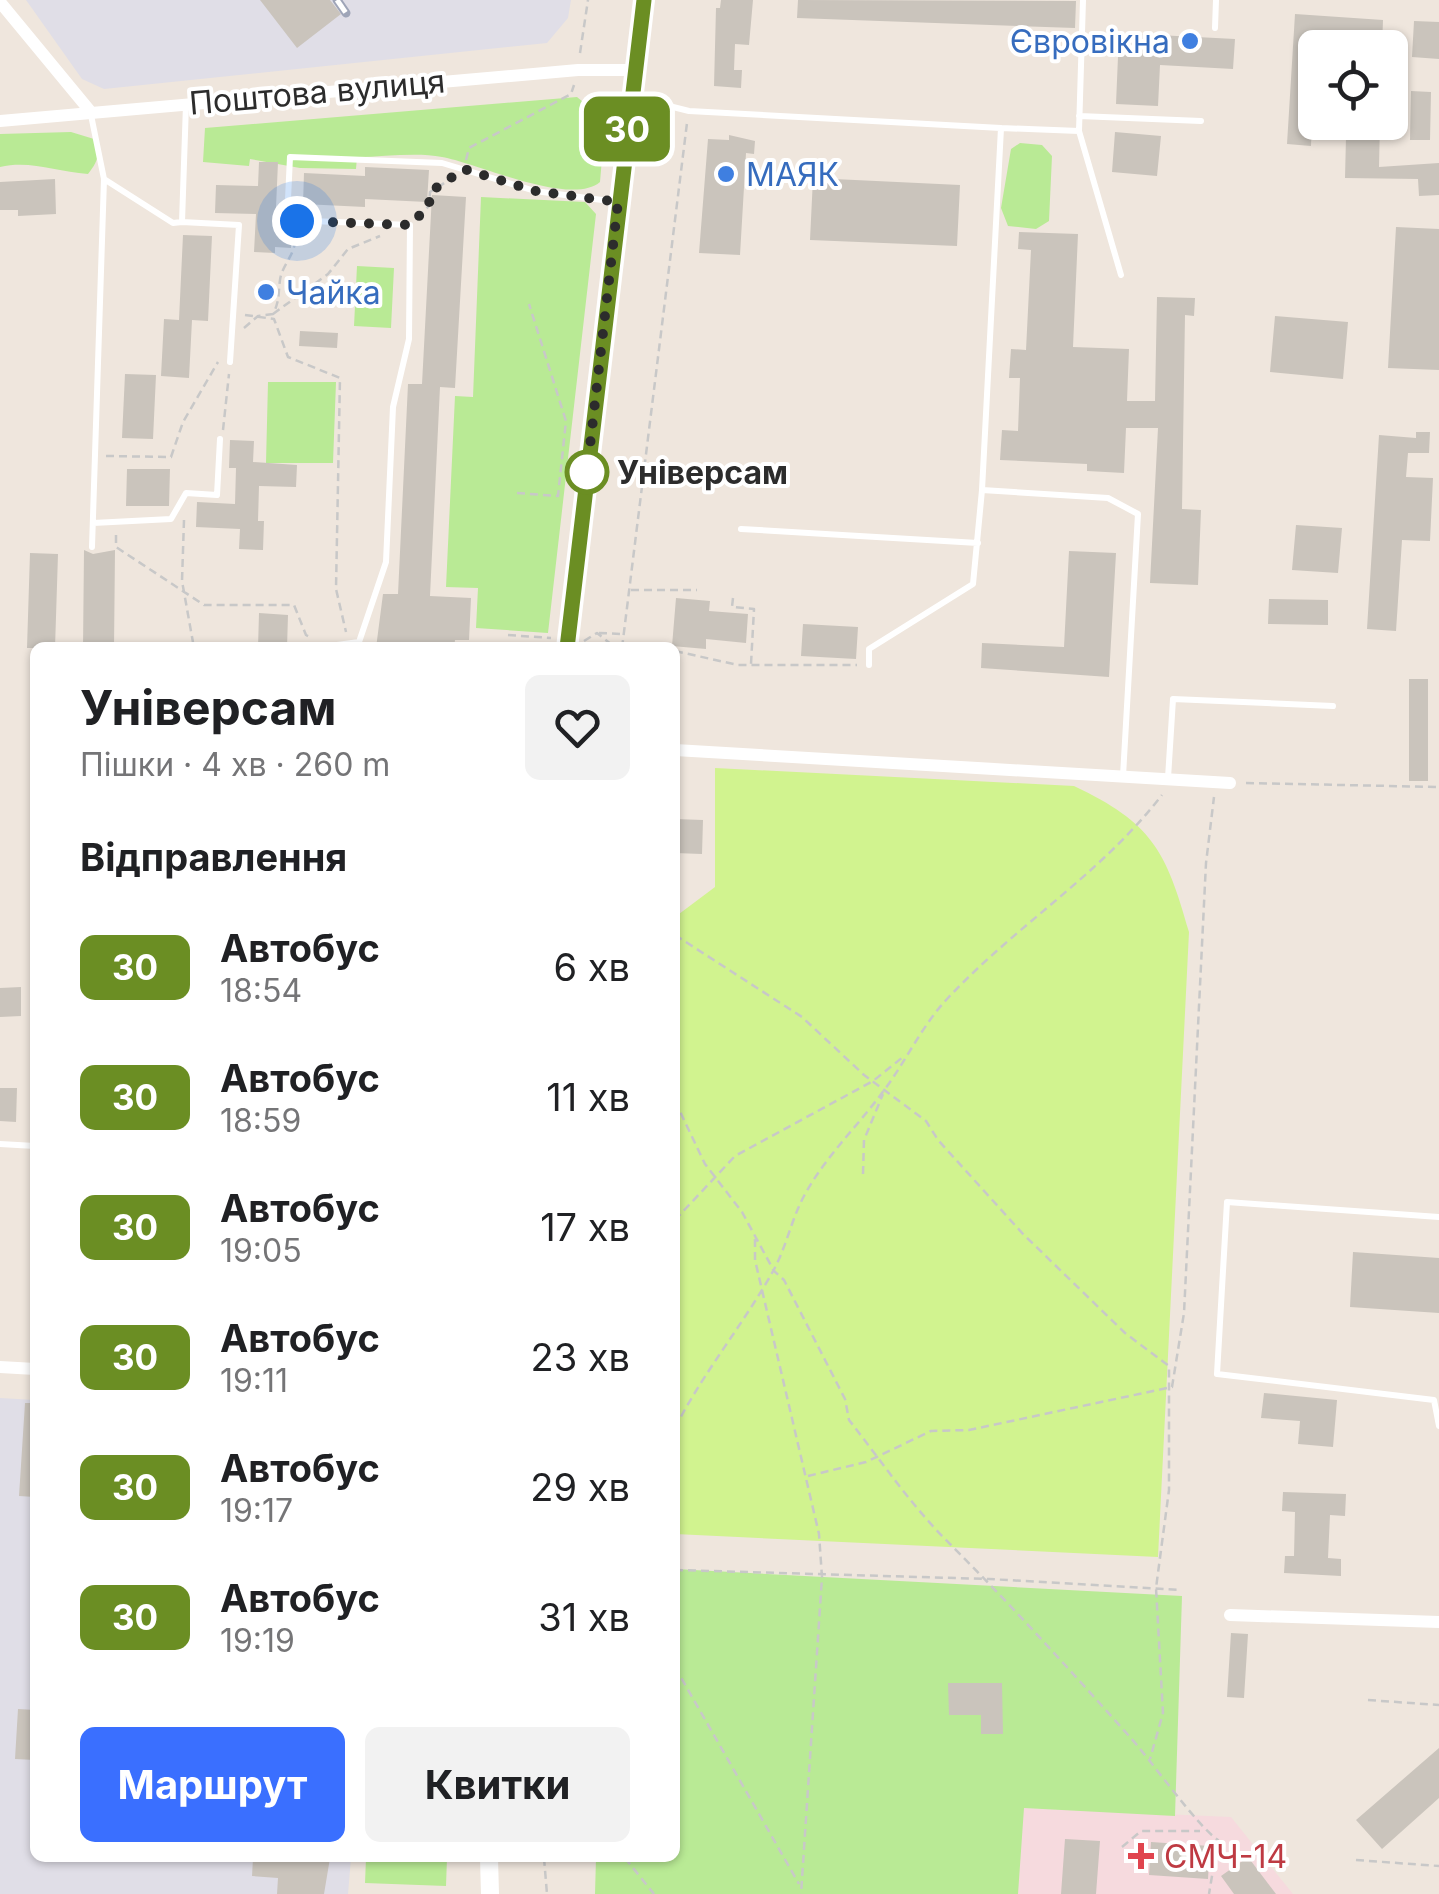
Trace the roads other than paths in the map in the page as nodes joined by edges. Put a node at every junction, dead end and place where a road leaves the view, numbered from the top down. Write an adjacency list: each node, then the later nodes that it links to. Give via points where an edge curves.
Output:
1 (644, 0): 6 (main road)
2 (1083, 0): 10 (lane)
3 (1216, 0): 5 (lane)
4 (0, 2): 9 (street)
5 (1214, 28)
6 (634, 70): 7 (main road); 8 (street, Поштова вулиця)
7 (632, 97): 13 (lane, via 689,111); 16 (main road)
8 (186, 102): 9 (street, Поштова вулиця); 17 (lane)
9 (90, 111): 11 (street, Поштова вулиця); 15 (lane)
10 (1079, 116): 12 (lane); 14 (lane)
11 (0, 121)
12 (1202, 122)
13 (1001, 128): 14 (lane); 21 (lane)
14 (1078, 131): 18 (lane)
15 (104, 180): 17 (lane, via 173,223); 22 (lane)
16 (618, 202): 26 (lane, via 535,191 442,163 290,157 287,220 410,225 409,339 393,407 386,562); 27 (main road)
17 (182, 222): 19 (lane, via 239,224)
18 (1121, 275)
19 (230, 362)
20 (220, 439): 22 (lane, via 217,495 186,493 171,518)
21 (982, 490): 24 (lane); 31 (lane, via 1108,498 1138,514)
22 (93, 523): 25 (lane)
23 (741, 529): 24 (lane)
24 (978, 543): 28 (lane, via 973,584 869,649)
25 (92, 547)
26 (360, 642)
27 (568, 642)
28 (869, 665)
29 (1334, 706): 32 (lane, via 1173,699)
30 (680, 750): 31 (street)
31 (1123, 777): 32 (street)
32 (1171, 780): 33 (street)
33 (1223, 783)
34 (0, 1144): 35 (lane)
35 (30, 1146)
36 (1439, 1217): 39 (lane, via 1228,1202 1217,1374 1434,1400)
37 (0, 1367): 38 (street)
38 (30, 1369)
39 (1439, 1426)
40 (1230, 1615): 41 (street)
41 (1439, 1622)
42 (490, 1862): 43 (main road)
43 (490, 1894)

